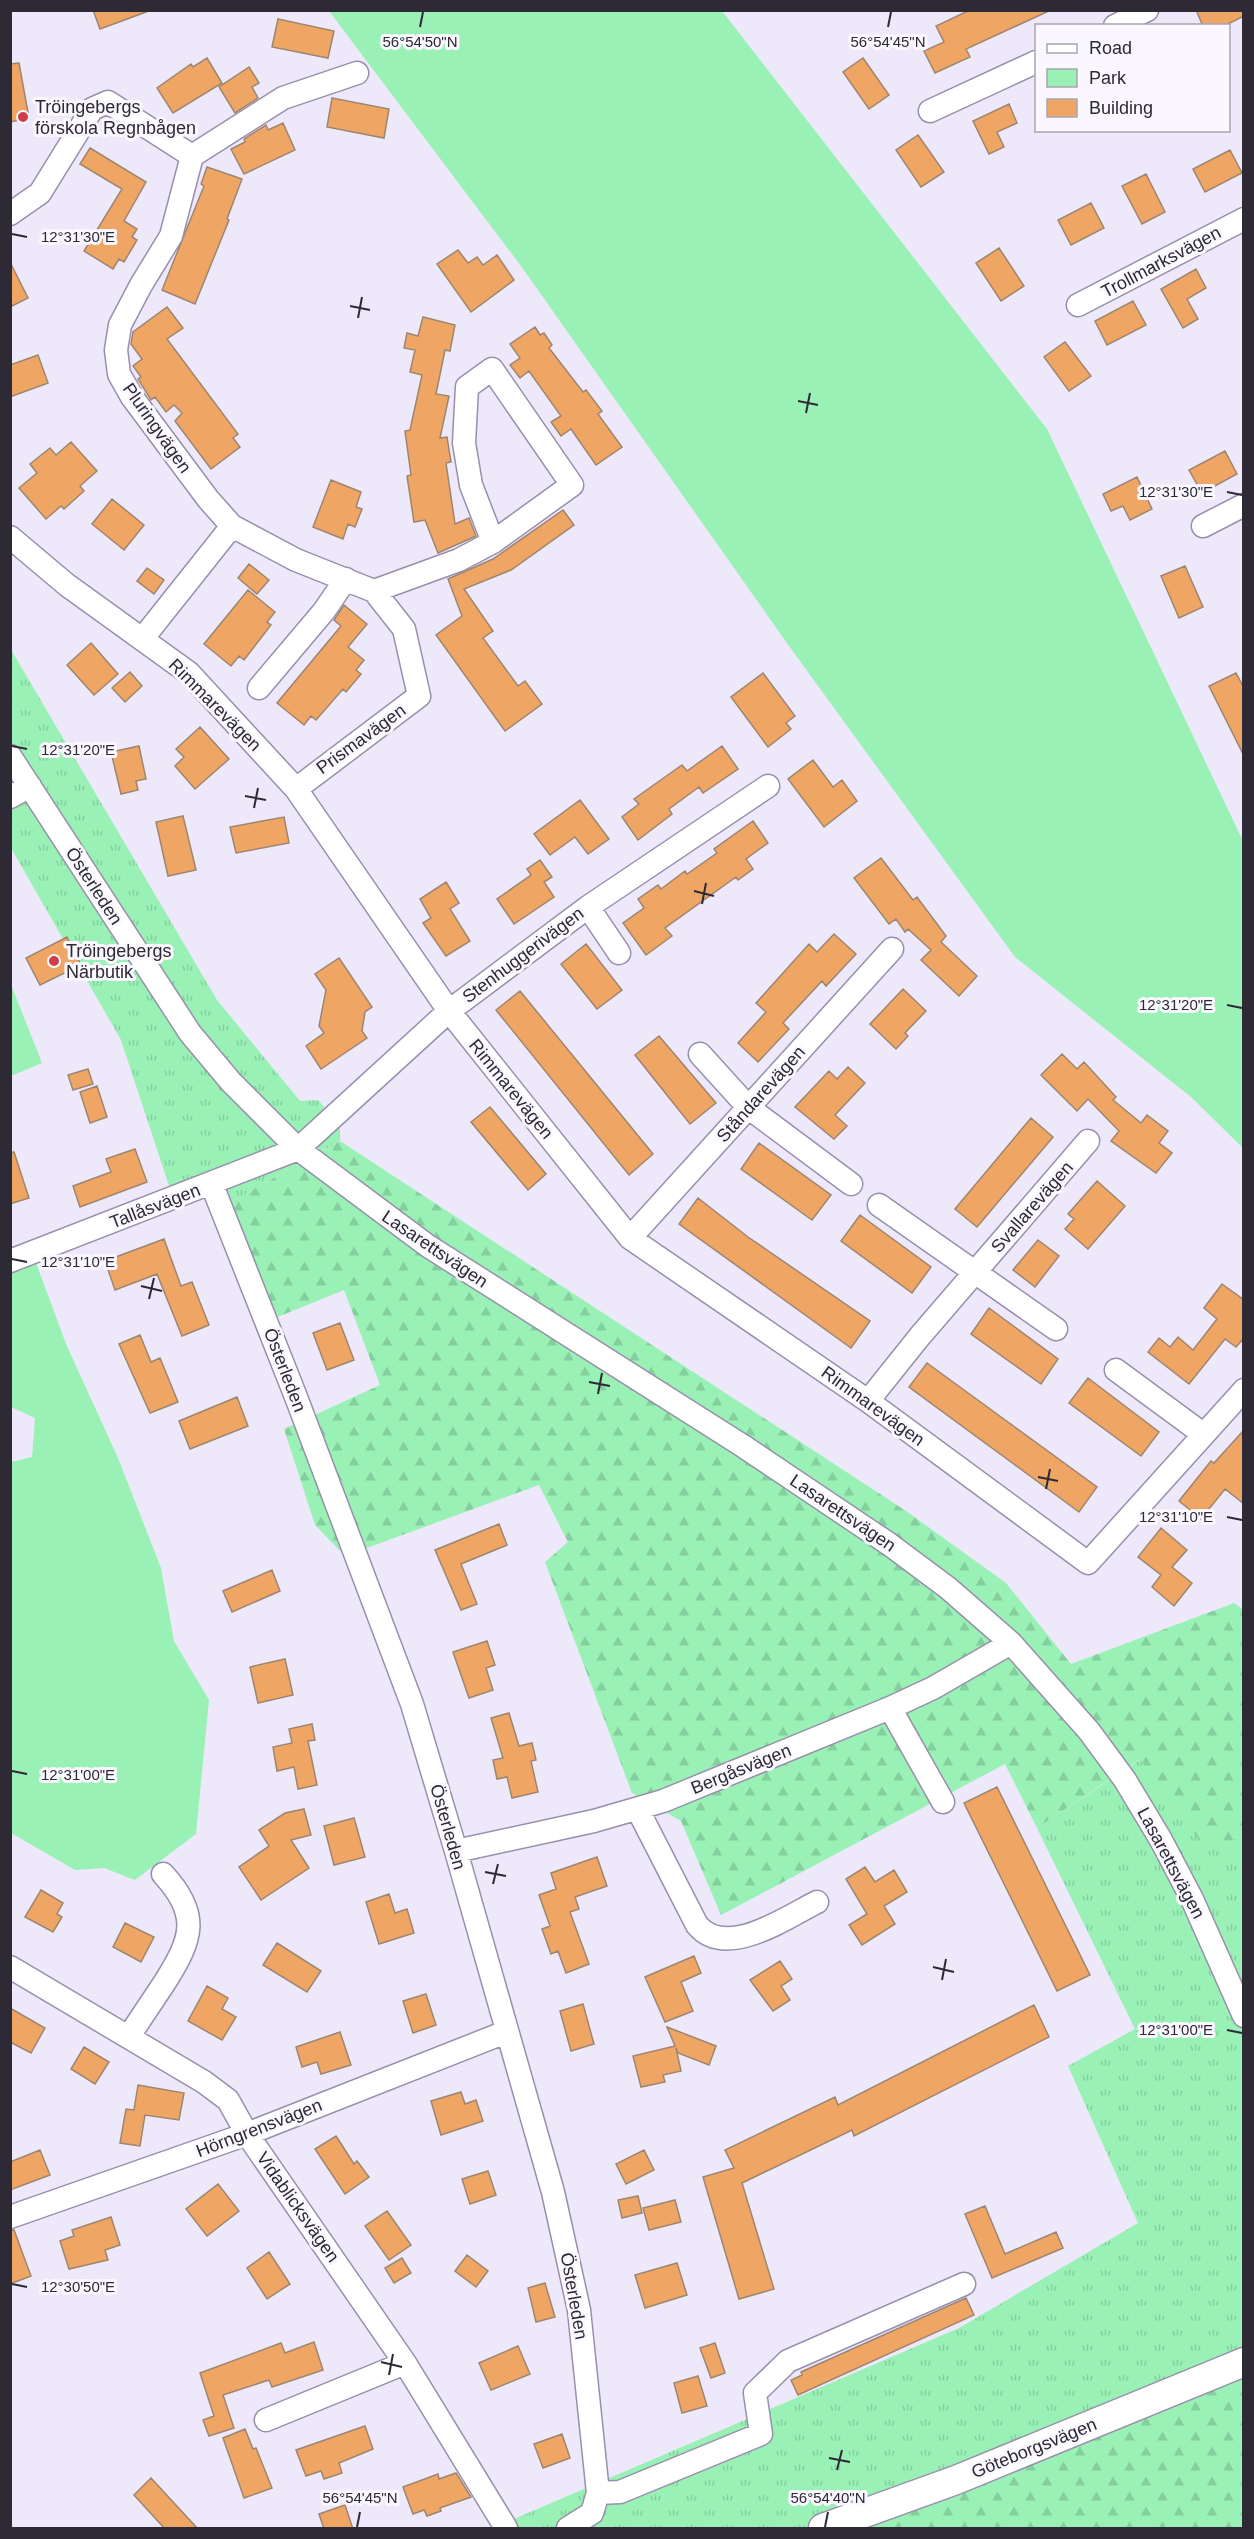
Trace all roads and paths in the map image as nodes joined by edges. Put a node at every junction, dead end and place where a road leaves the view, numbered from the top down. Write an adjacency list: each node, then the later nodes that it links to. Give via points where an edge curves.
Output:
1 (1147, 10): 2 (street)
2 (1119, 24)
3 (1035, 62): 5 (street)
4 (357, 73): 6 (street, via 283,98)
5 (930, 111)
6 (192, 156): 7 (street, via 108,102 92,109 40,193); 11 (street, Pluringvägen, via 171,236 120,325 116,350 119,374 132,397 208,500)
7 (10, 214)
8 (1244, 219): 9 (street, Trollmarksvägen)
9 (1078, 305)
10 (1244, 505): 12 (street)
11 (232, 526): 15 (street, Pluringvägen, via 296,560); 17 (street)
12 (1203, 526)
13 (10, 537): 17 (street, Rimmarevägen, via 68,585)
14 (493, 542): 14 (street, via 572,485 492,369 467,387 464,443 471,485); 16 (street, via 459,560)
15 (346, 579): 16 (street, Pluringvägen); 18 (street)
16 (374, 591): 21 (street, Prismavägen, via 404,629 420,696)
17 (143, 638): 21 (street, Rimmarevägen, via 189,673)
18 (259, 688)
19 (10, 756): 22 (street, Österleden)
20 (768, 786): 23 (street, Stenhuggerivägen)
21 (296, 789): 26 (street, Rimmarevägen)
22 (20, 791): 30 (street, Österleden, via 190,1033 231,1082)
23 (588, 907): 25 (street); 26 (street, Stenhuggerivägen)
24 (892, 949): 28 (street, Ståndarevägen)
25 (619, 953)
26 (449, 1011): 30 (street, Stenhuggerivägen); 34 (street, Rimmarevägen)
27 (700, 1054): 28 (street)
28 (750, 1108): 31 (street); 34 (street, Ståndarevägen)
29 (1088, 1141): 36 (street, Svallarevägen)
30 (298, 1149): 32 (street, Tallåsvägen); 42 (street, Lasarettsvägen, via 428,1246 890,1544)
31 (851, 1184)
32 (212, 1185): 35 (street, Tallåsvägen); 46 (street, Österleden, via 412,1704)
33 (879, 1205): 36 (street)
34 (630, 1238): 40 (street, Rimmarevägen)
35 (10, 1261)
36 (976, 1272): 37 (street); 40 (street, Svallarevägen)
37 (1056, 1329)
38 (1116, 1370): 41 (street)
39 (1244, 1390): 41 (street)
40 (868, 1401): 41 (street, Rimmarevägen, via 1088,1563)
41 (1203, 1434)
42 (1011, 1643): 43 (street, Bergåsvägen); 50 (street, Lasarettsvägen, via 1089,1731 1125,1780 1192,1899)
43 (891, 1708): 44 (street); 45 (street, Bergåsvägen)
44 (943, 1802)
45 (638, 1810): 46 (street, Bergåsvägen); 48 (street, via 698,1926 711,1937 753,1934)
46 (456, 1851): 51 (street, Österleden)
47 (163, 1874): 52 (street, via 177,1888 185,1904 189,1927 184,1951)
48 (817, 1902)
49 (10, 1967): 52 (street, Vidablicksvägen)
50 (1244, 2016)
51 (506, 2032): 53 (street, Hörngrensvägen); 59 (street, Österleden, via 553,2193 579,2310)
52 (129, 2036): 53 (street, Vidablicksvägen, via 228,2100)
53 (247, 2134): 54 (street, Hörngrensvägen); 57 (street, Vidablicksvägen)
54 (10, 2217)
55 (964, 2284): 59 (street, via 788,2361 754,2393 761,2434 620,2492)
56 (1244, 2362): 62 (main road, Göteborgsvägen, via 956,2480)
57 (405, 2363): 58 (street); 60 (street, Vidablicksvägen)
58 (266, 2420)
59 (598, 2493): 61 (street, via 592,2513)
60 (506, 2529)
61 (568, 2529)
62 (823, 2529)

